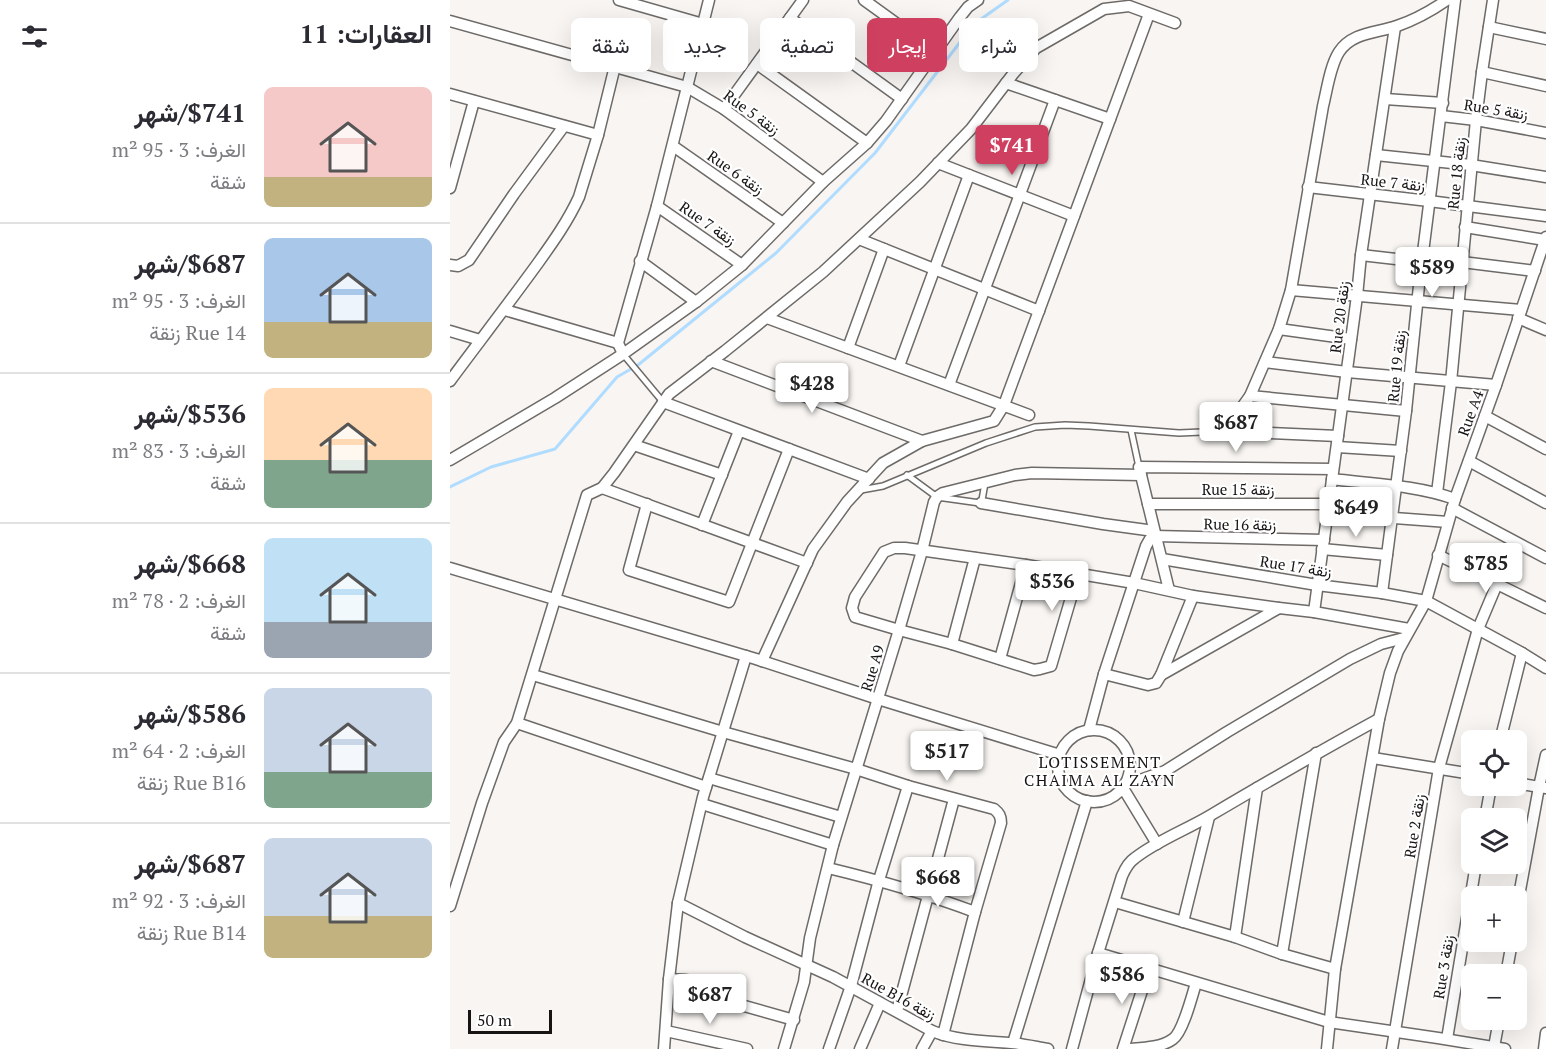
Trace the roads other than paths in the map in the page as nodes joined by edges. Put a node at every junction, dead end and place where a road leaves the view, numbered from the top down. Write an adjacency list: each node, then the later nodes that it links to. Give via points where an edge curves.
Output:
1 (620, 0): 9 (street)
2 (709, 0): 13 (street)
3 (803, 0): 14 (street)
4 (864, 0): 15 (street)
5 (978, 0): 10 (street)
6 (1447, 0): 18 (street)
7 (1455, 0): 39 (street, Rue 19 زنقة)
8 (1492, 0): 19 (street, Rue 18 زنقة)
9 (631, 2): 12 (street)
10 (964, 4): 20 (street)
11 (1149, 14): 17 (street); 31 (street, via 1129,6 1104,9 1036,48); 42 (street)
12 (683, 18)
13 (704, 18)
14 (790, 18)
15 (889, 18)
16 (450, 21): 22 (street, Rue 5 زنقة)
17 (1175, 23)
18 (1395, 27): 36 (street, Rue 20 زنقة); 56 (street, via 1364,34 1338,53 1323,106)
19 (1489, 27): 21 (street); 30 (street, Rue 18 زنقة)
20 (947, 33)
21 (1546, 39)
22 (571, 54)
23 (760, 60): 24 (street)
24 (757, 64): 40 (street); 47 (street)
25 (855, 65): 35 (street)
26 (614, 72): 46 (street)
27 (636, 72): 33 (street, Rue 5 زنقة)
28 (691, 72): 33 (street)
29 (922, 72): 35 (street)
30 (1482, 72): 32 (street); 43 (street, Rue 18 زنقة)
31 (1006, 83): 37 (street); 51 (street)
32 (1546, 86)
33 (687, 87): 40 (street, Rue 5 زنقة); 48 (street)
34 (450, 94): 38 (street)
35 (902, 99): 47 (street)
36 (1385, 99): 39 (street); 49 (street, Rue 20 زنقة)
37 (1055, 100): 42 (street); 58 (street)
38 (474, 101): 44 (street); 57 (street)
39 (1443, 103): 41 (street, Rue 19 زنقة)
40 (724, 109): 55 (street, Rue 5 زنقة)
41 (1441, 116): 43 (street, Rue 5 زنقة); 50 (street, Rue 19 زنقة)
42 (1110, 119): 63 (street)
43 (1476, 120): 45 (street, Rue 5 زنقة); 52 (street, Rue 18 زنقة)
44 (564, 126): 46 (street); 74 (street, via 469,260 458,266)
45 (1546, 133)
46 (598, 135): 84 (street, via 575,206)
47 (867, 143): 55 (street)
48 (673, 146): 61 (street); 65 (street, Rue 6 زنقة)
49 (1376, 155): 50 (street); 59 (street, Rue 20 زنقة)
50 (1435, 161): 52 (street); 60 (street, Rue 19 زنقة)
51 (939, 163): 53 (street); 67 (street)
52 (1472, 165): 54 (street); 62 (street, Rue 18 زنقة)
53 (969, 175): 58 (street); 76 (street)
54 (1546, 177)
55 (823, 182): 65 (street)
56 (1308, 187): 59 (street, Rue 7 زنقة); 79 (street)
57 (450, 188)
58 (1020, 195): 63 (street); 78 (street)
59 (1370, 195): 60 (street, Rue 7 زنقة); 70 (street, Rue 20 زنقة)
60 (1430, 201): 62 (street, Rue 7 زنقة); 72 (street, Rue 19 زنقة)
61 (657, 206): 71 (street); 75 (street, Rue 7 زنقة)
62 (1467, 207): 64 (street, Rue 7 زنقة); 66 (street, Rue 18 زنقة)
63 (1074, 216): 85 (street)
64 (1546, 216)
65 (783, 223): 75 (street)
66 (1465, 227): 68 (street); 73 (street, Rue 18 زنقة)
67 (859, 239): 69 (street); 87 (street)
68 (1546, 239): 77 (street, Rue A4)
69 (884, 249): 76 (street); 94 (street)
70 (1362, 255): 72 (street); 80 (street, Rue 20 زنقة)
71 (640, 261): 81 (street); 93 (street)
72 (1422, 262): 82 (street, Rue 19 زنقة)
73 (1462, 262): 77 (street); 83 (street, Rue 18 زنقة)
74 (450, 265)
75 (742, 265): 81 (street)
76 (934, 269): 78 (street); 98 (street)
77 (1535, 271): 86 (street, Rue A4)
78 (985, 289): 85 (street); 103 (street)
79 (1291, 290): 80 (street); 88 (street)
80 (1357, 296): 82 (street); 91 (street, Rue 20 زنقة)
81 (696, 302): 95 (street)
82 (1417, 302): 83 (street); 100 (street, Rue 19 زنقة)
83 (1458, 304): 86 (street); 102 (street, Rue 18 زنقة)
84 (505, 310): 92 (street); 93 (street)
85 (1039, 311): 107 (street)
86 (1520, 314): 89 (street); 104 (street, Rue A4)
87 (767, 318): 94 (street); 96 (street)
88 (1279, 329): 91 (street); 97 (street)
89 (1546, 330)
90 (450, 331): 92 (street)
91 (1351, 339): 99 (street, Rue 20 زنقة)
92 (480, 340): 101 (street)
93 (618, 343): 95 (street)
94 (848, 348): 98 (street)
95 (623, 354): 106 (lane); 121 (street)
96 (711, 361): 106 (street); 115 (street)
97 (1265, 362): 99 (street); 105 (street)
98 (898, 366): 103 (street)
99 (1347, 372): 100 (street); 108 (street, Rue 20 زنقة)
100 (1409, 377): 102 (street); 109 (street, Rue 19 زنقة)
101 (450, 381)
102 (1451, 382): 104 (street); 132 (street, Rue 18 زنقة)
103 (949, 385): 107 (street)
104 (1496, 385): 111 (street, Rue A4)
105 (1250, 396): 108 (street); 114 (street)
106 (663, 402): 113 (street); 117 (street)
107 (1005, 405): 110 (street); 115 (street, via 994,421)
108 (1342, 405): 109 (street); 116 (street, Rue 20 زنقة)
109 (1406, 411): 120 (street, Rue 19 زنقة)
110 (1029, 415)
111 (1485, 416): 119 (street); 122 (street, Rue A4)
112 (1131, 430): 114 (lane); 123 (lane); 126 (lane, via 1035,427)
113 (739, 431): 118 (street); 125 (street)
114 (1225, 431): 116 (street)
115 (922, 441): 127 (street, via 883,463)
116 (1337, 441): 120 (street); 124 (street, Rue 20 زنقة)
117 (634, 445): 125 (street); 130 (street)
118 (789, 449): 127 (street); 144 (street)
119 (1546, 449)
120 (1401, 451): 129 (street, Rue 19 زنقة)
121 (450, 460)
122 (1468, 461): 135 (street, Rue A4); 136 (street)
123 (1140, 471): 124 (street); 128 (street, via 1032,473); 138 (street)
124 (1333, 474): 129 (street); 139 (street, Rue 20 زنقة)
125 (722, 475): 142 (street)
126 (907, 475): 131 (lane, via 883,486); 133 (lane)
127 (869, 479): 131 (street)
128 (985, 483): 133 (street); 134 (lane)
129 (1396, 486): 132 (street); 140 (street, Rue 19 زنقة)
130 (602, 488): 137 (street); 162 (street, via 587,495)
131 (858, 490): 152 (street, via 813,549)
132 (1437, 492): 135 (street)
133 (938, 496): 134 (lane); 146 (street, Rue A9, via 930,512)
134 (981, 503): 143 (street, Rue 16 زنقة)
135 (1454, 503): 141 (street, Rue A4); 150 (street)
136 (1546, 503)
137 (647, 504): 142 (street); 144 (street, via 628,570 729,602)
138 (1148, 504): 139 (street, Rue 15 زنقة); 143 (street)
139 (1328, 509): 140 (street, Rue 15 زنقة); 145 (street, Rue 20 زنقة)
140 (1392, 517): 141 (street, Rue 15 زنقة); 147 (street, Rue 19 زنقة)
141 (1448, 522): 148 (street, Rue A4)
142 (702, 525): 144 (street)
143 (1155, 534): 145 (street, Rue 16 زنقة); 151 (street); 156 (street, via 1146,546)
144 (752, 543): 152 (street)
145 (1323, 544): 147 (street, Rue 16 زنقة); 158 (street, Rue 20 زنقة)
146 (922, 551): 149 (street); 168 (street, Rue A9); 168 (street, via 899,548 884,552 852,604 855,616)
147 (1388, 555): 160 (street, Rue 19 زنقة)
148 (1438, 555): 157 (street); 163 (street, Rue A4)
149 (975, 558): 153 (street); 170 (street)
150 (1546, 558)
151 (1162, 559): 158 (street, Rue 17 زنقة); 159 (street)
152 (807, 563): 174 (street)
153 (1026, 565): 155 (street); 173 (street)
154 (450, 568): 162 (street)
155 (1077, 574): 156 (street); 173 (street, via 1051,666 1034,670)
156 (1134, 583): 159 (street); 176 (street)
157 (1497, 584): 165 (street); 167 (street, Rue 2 زنقة)
158 (1317, 585): 160 (street, Rue 17 زنقة); 166 (street, Rue 20 زنقة)
159 (1169, 590): 161 (street)
160 (1382, 593): 163 (street, Rue 17 زنقة)
161 (1192, 596): 164 (street); 178 (street)
162 (555, 599): 172 (street); 177 (street)
163 (1426, 600): 167 (street, Rue 17 زنقة); 169 (street, Rue A4)
164 (1279, 608): 166 (street); 178 (street)
165 (1546, 608)
166 (1314, 612): 169 (street)
167 (1478, 628): 171 (street, Rue 17 زنقة); 189 (street, Rue 2 زنقة)
168 (899, 630): 170 (street); 179 (street, Rue A9)
169 (1406, 633): 180 (street, Rue A4, via 1390,673); 193 (street, via 1350,659 1165,771)
170 (952, 644): 173 (street)
171 (1522, 653): 175 (street, Rue 17 زنقة); 183 (street)
172 (746, 656): 174 (street); 184 (street)
173 (1000, 659)
174 (762, 661): 179 (street)
175 (1545, 665)
176 (1104, 674): 178 (street, via 1148,685 1156,683); 182 (street)
177 (533, 675): 181 (street); 184 (street)
178 (1161, 675)
179 (878, 699): 186 (street); 190 (street, Rue A9)
180 (1379, 719): 185 (street); 188 (street, Rue A4)
181 (517, 723): 192 (street); 212 (street, via 504,742 489,782)
182 (1089, 730): 186 (street, via 1071,739); 193 (street, via 1110,734 1126,749 1130,769)
183 (1503, 730)
184 (723, 732): 190 (street); 192 (street)
185 (1316, 753): 196 (street); 217 (street)
186 (1060, 755): 199 (street, via 1060,779 1076,797)
187 (1546, 755): 197 (street)
188 (1373, 758): 189 (street); 220 (street, Rue A4)
189 (1439, 768): 191 (street); 231 (street, Rue 2 زنقة)
190 (856, 769): 195 (street); 201 (street, Rue A9)
191 (1461, 772)
192 (708, 783): 200 (street); 201 (street)
193 (1125, 784): 199 (street, via 1107,800); 203 (street)
194 (1527, 785): 197 (street)
195 (908, 786): 198 (street); 207 (street)
196 (1257, 788): 202 (street); 215 (street)
197 (1542, 788): 208 (street)
198 (954, 799): 209 (street); 213 (street, via 994,809 1001,818)
199 (1087, 801): 235 (street)
200 (702, 804): 204 (street); 211 (street)
201 (841, 817): 204 (street, Rue A9)
202 (1209, 817): 203 (street); 214 (street)
203 (1157, 844): 210 (street, via 1125,869)
204 (833, 845): 205 (street, Rue A9)
205 (828, 868): 207 (street); 218 (street, Rue A9)
206 (1474, 874): 234 (street, Rue 3 زنقة)
207 (879, 880): 209 (street); 223 (street)
208 (1521, 886)
209 (927, 894): 213 (street); 225 (street)
210 (1115, 902): 214 (street); 216 (street)
211 (678, 903): 218 (street, Rue B16 زنقة); 221 (street)
212 (450, 906)
213 (975, 912): 233 (street)
214 (1184, 922): 215 (street)
215 (1235, 937): 217 (street)
216 (1098, 953): 219 (street); 245 (street)
217 (1282, 954): 220 (street)
218 (806, 965): 223 (street, Rue B16 زنقة); 226 (street, Rue A9)
219 (1149, 969): 222 (street); 246 (street)
220 (1335, 969): 227 (street, Rue A4)
221 (669, 979): 226 (street, via 701,983 716,998); 229 (street)
222 (1196, 983): 227 (street); 247 (street, via 1174,1039)
223 (851, 986): 224 (street, Rue B16 زنقة); 241 (street)
224 (880, 1003): 225 (street, Rue B16 زنقة); 242 (street)
225 (897, 1011): 230 (street, Rue B16 زنقة)
226 (794, 1020): 240 (street, Rue A9)
227 (1329, 1022): 231 (street); 248 (street, Rue A4)
228 (1496, 1030): 237 (street)
229 (666, 1031): 238 (street); 239 (street)
230 (932, 1031): 233 (street, Rue B16 زنقة); 243 (street)
231 (1395, 1032): 234 (street); 249 (street, Rue 2 زنقة)
232 (1546, 1034): 250 (street)
233 (943, 1035): 236 (street, Rue B16 زنقة)
234 (1440, 1042): 237 (street)
235 (1013, 1043): 236 (street, Rue B16 زنقة); 244 (street, Rue B16 زنقة)
236 (961, 1044)
237 (1492, 1048)
238 (664, 1049)
239 (747, 1049)
240 (784, 1049)
241 (829, 1049)
242 (860, 1049)
243 (922, 1049)
244 (1048, 1049)
245 (1072, 1049)
246 (1123, 1049)
247 (1128, 1049)
248 (1327, 1049)
249 (1392, 1049)
250 (1544, 1049)

